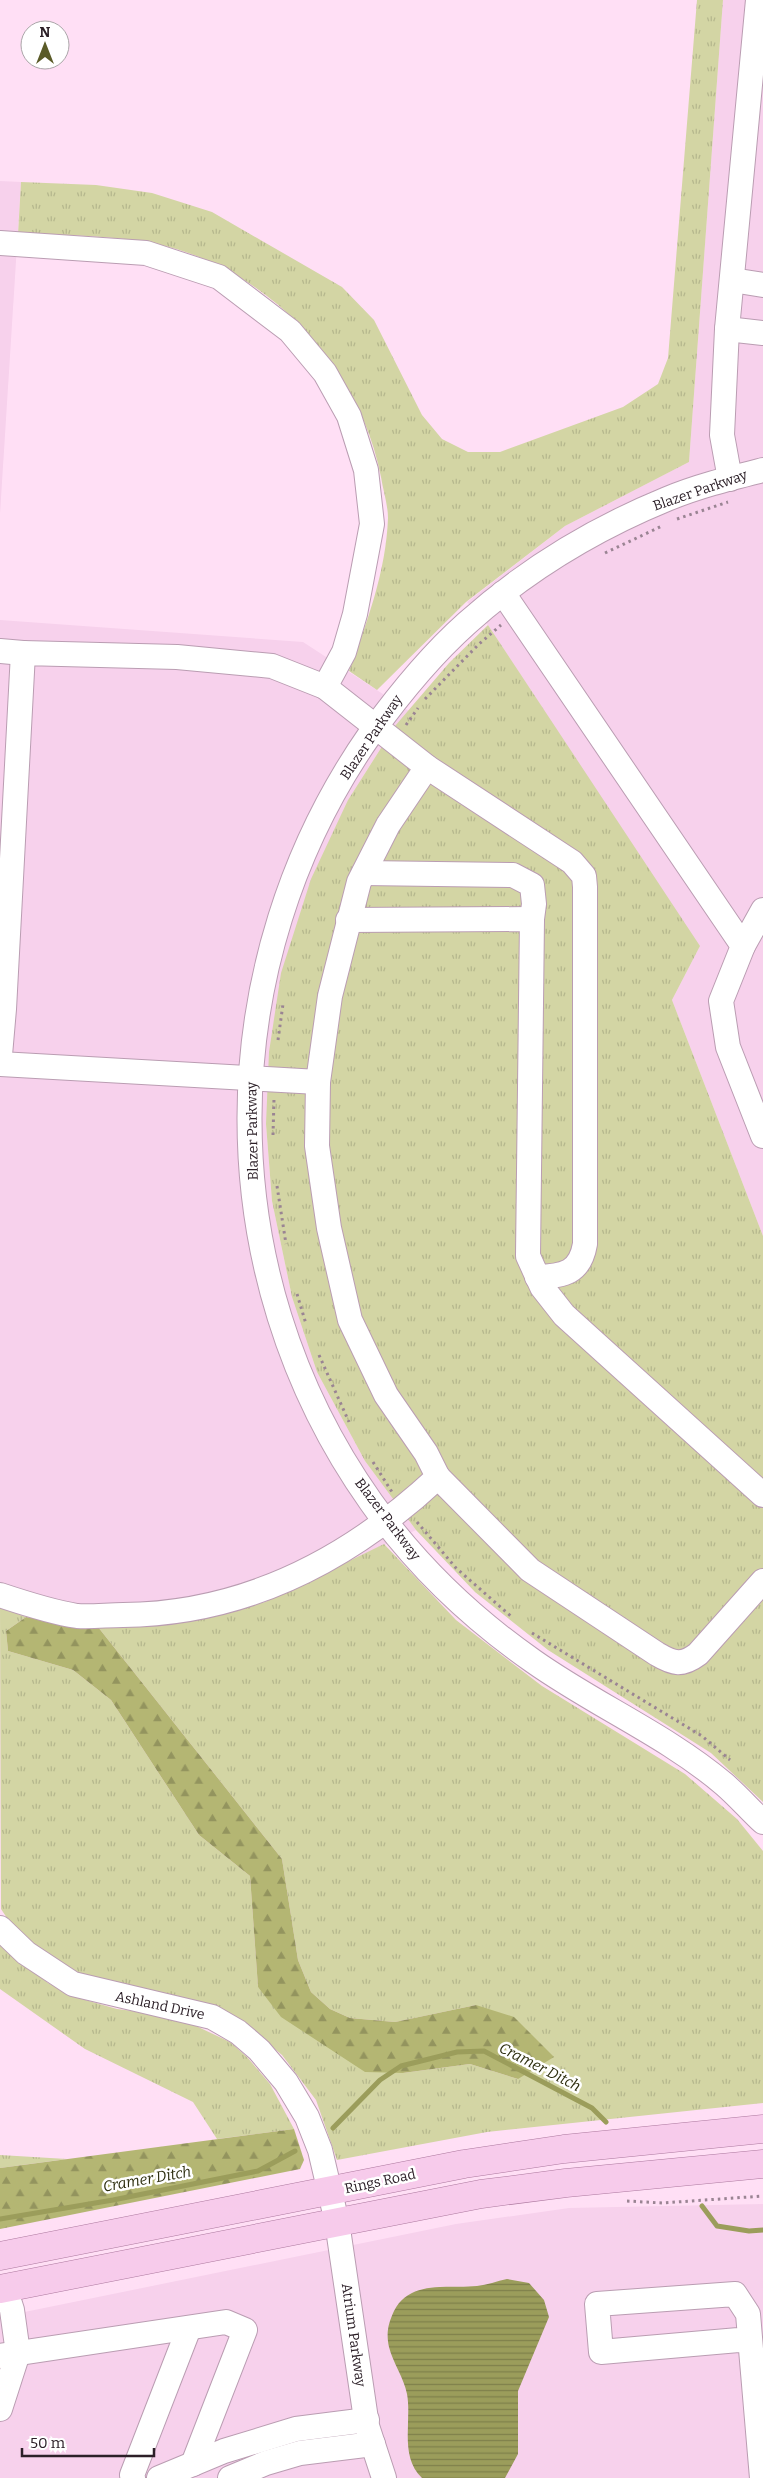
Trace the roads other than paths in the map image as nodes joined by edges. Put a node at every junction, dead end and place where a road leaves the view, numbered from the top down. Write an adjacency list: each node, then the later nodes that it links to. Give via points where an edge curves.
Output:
1 (758, 0): 2 (street)
2 (759, 31): 4 (street)
3 (0, 243): 12 (street, via 146,253 219,277 290,331 326,373 349,416 363,461 372,524 356,614 344,652)
4 (732, 280): 5 (street); 6 (street)
5 (763, 285)
6 (727, 329): 7 (street); 9 (street, via 722,435)
7 (763, 334)
8 (763, 470): 9 (street, Blazer Parkway)
9 (733, 489): 10 (street, Blazer Parkway, via 669,498 586,537)
10 (503, 593): 13 (street, Blazer Parkway, via 467,622 397,696); 19 (street)
11 (11, 652): 12 (street, via 178,657 272,666); 20 (street, via 6,977)
12 (325, 687): 13 (street)
13 (384, 734): 14 (street); 22 (street, Blazer Parkway, via 350,762 300,861 270,949 260,994)
14 (427, 767): 15 (street, via 388,825); 25 (street, via 572,862 584,876 585,1244 582,1260 573,1269 557,1276)
15 (364, 873): 17 (street, via 512,875 532,885); 18 (street)
16 (763, 910): 19 (street)
17 (532, 919): 18 (street); 25 (street, via 528,1256)
18 (348, 920): 23 (street, via 330,996)
19 (743, 946): 24 (street, via 721,1001 728,1047)
20 (0, 1055)
21 (0, 1064): 22 (street)
22 (250, 1079): 23 (street); 28 (street, Blazer Parkway, via 249,1143 254,1203 261,1246 280,1317 306,1389 349,1468)
23 (318, 1082): 26 (street, via 317,1146 329,1228 350,1320 386,1395 426,1453)
24 (763, 1136)
25 (537, 1277): 27 (street, via 564,1314)
26 (438, 1477): 28 (street); 29 (street, via 530,1570 657,1654 676,1662 686,1663 698,1654)
27 (763, 1495)
28 (387, 1522): 30 (street, via 314,1569 244,1597 161,1615 78,1616); 31 (street, Blazer Parkway, via 451,1595 501,1637 534,1662 689,1758 725,1785)
29 (763, 1581)
30 (0, 1595)
31 (763, 1822)
32 (0, 1928): 35 (street, Ashland Drive, via 26,1953 72,1984 212,2017 238,2032 259,2050 286,2082 307,2117 320,2150)
33 (763, 2129): 35 (main road, Rings Road, via 464,2164)
34 (763, 2164): 36 (main road, via 566,2183)
35 (329, 2192): 36 (street, Atrium Parkway); 37 (main road, Rings Road)
36 (337, 2222): 38 (main road); 43 (street, Atrium Parkway)
37 (0, 2256)
38 (3, 2288): 41 (street, via 12,2310)
39 (189, 2328): 41 (street); 45 (street, via 226,2322 245,2330); 46 (street)
40 (750, 2339): 40 (street, via 748,2314 735,2294 597,2304 601,2352); 50 (street)
41 (9, 2355): 42 (street)
42 (0, 2409)
43 (366, 2420): 44 (street, Atrium Parkway); 45 (street, via 296,2429)
44 (373, 2444): 48 (street, via 300,2453); 49 (street, Atrium Parkway)
45 (193, 2464): 47 (street)
46 (133, 2478)
47 (159, 2478)
48 (230, 2478)
49 (384, 2478)
50 (762, 2478)

